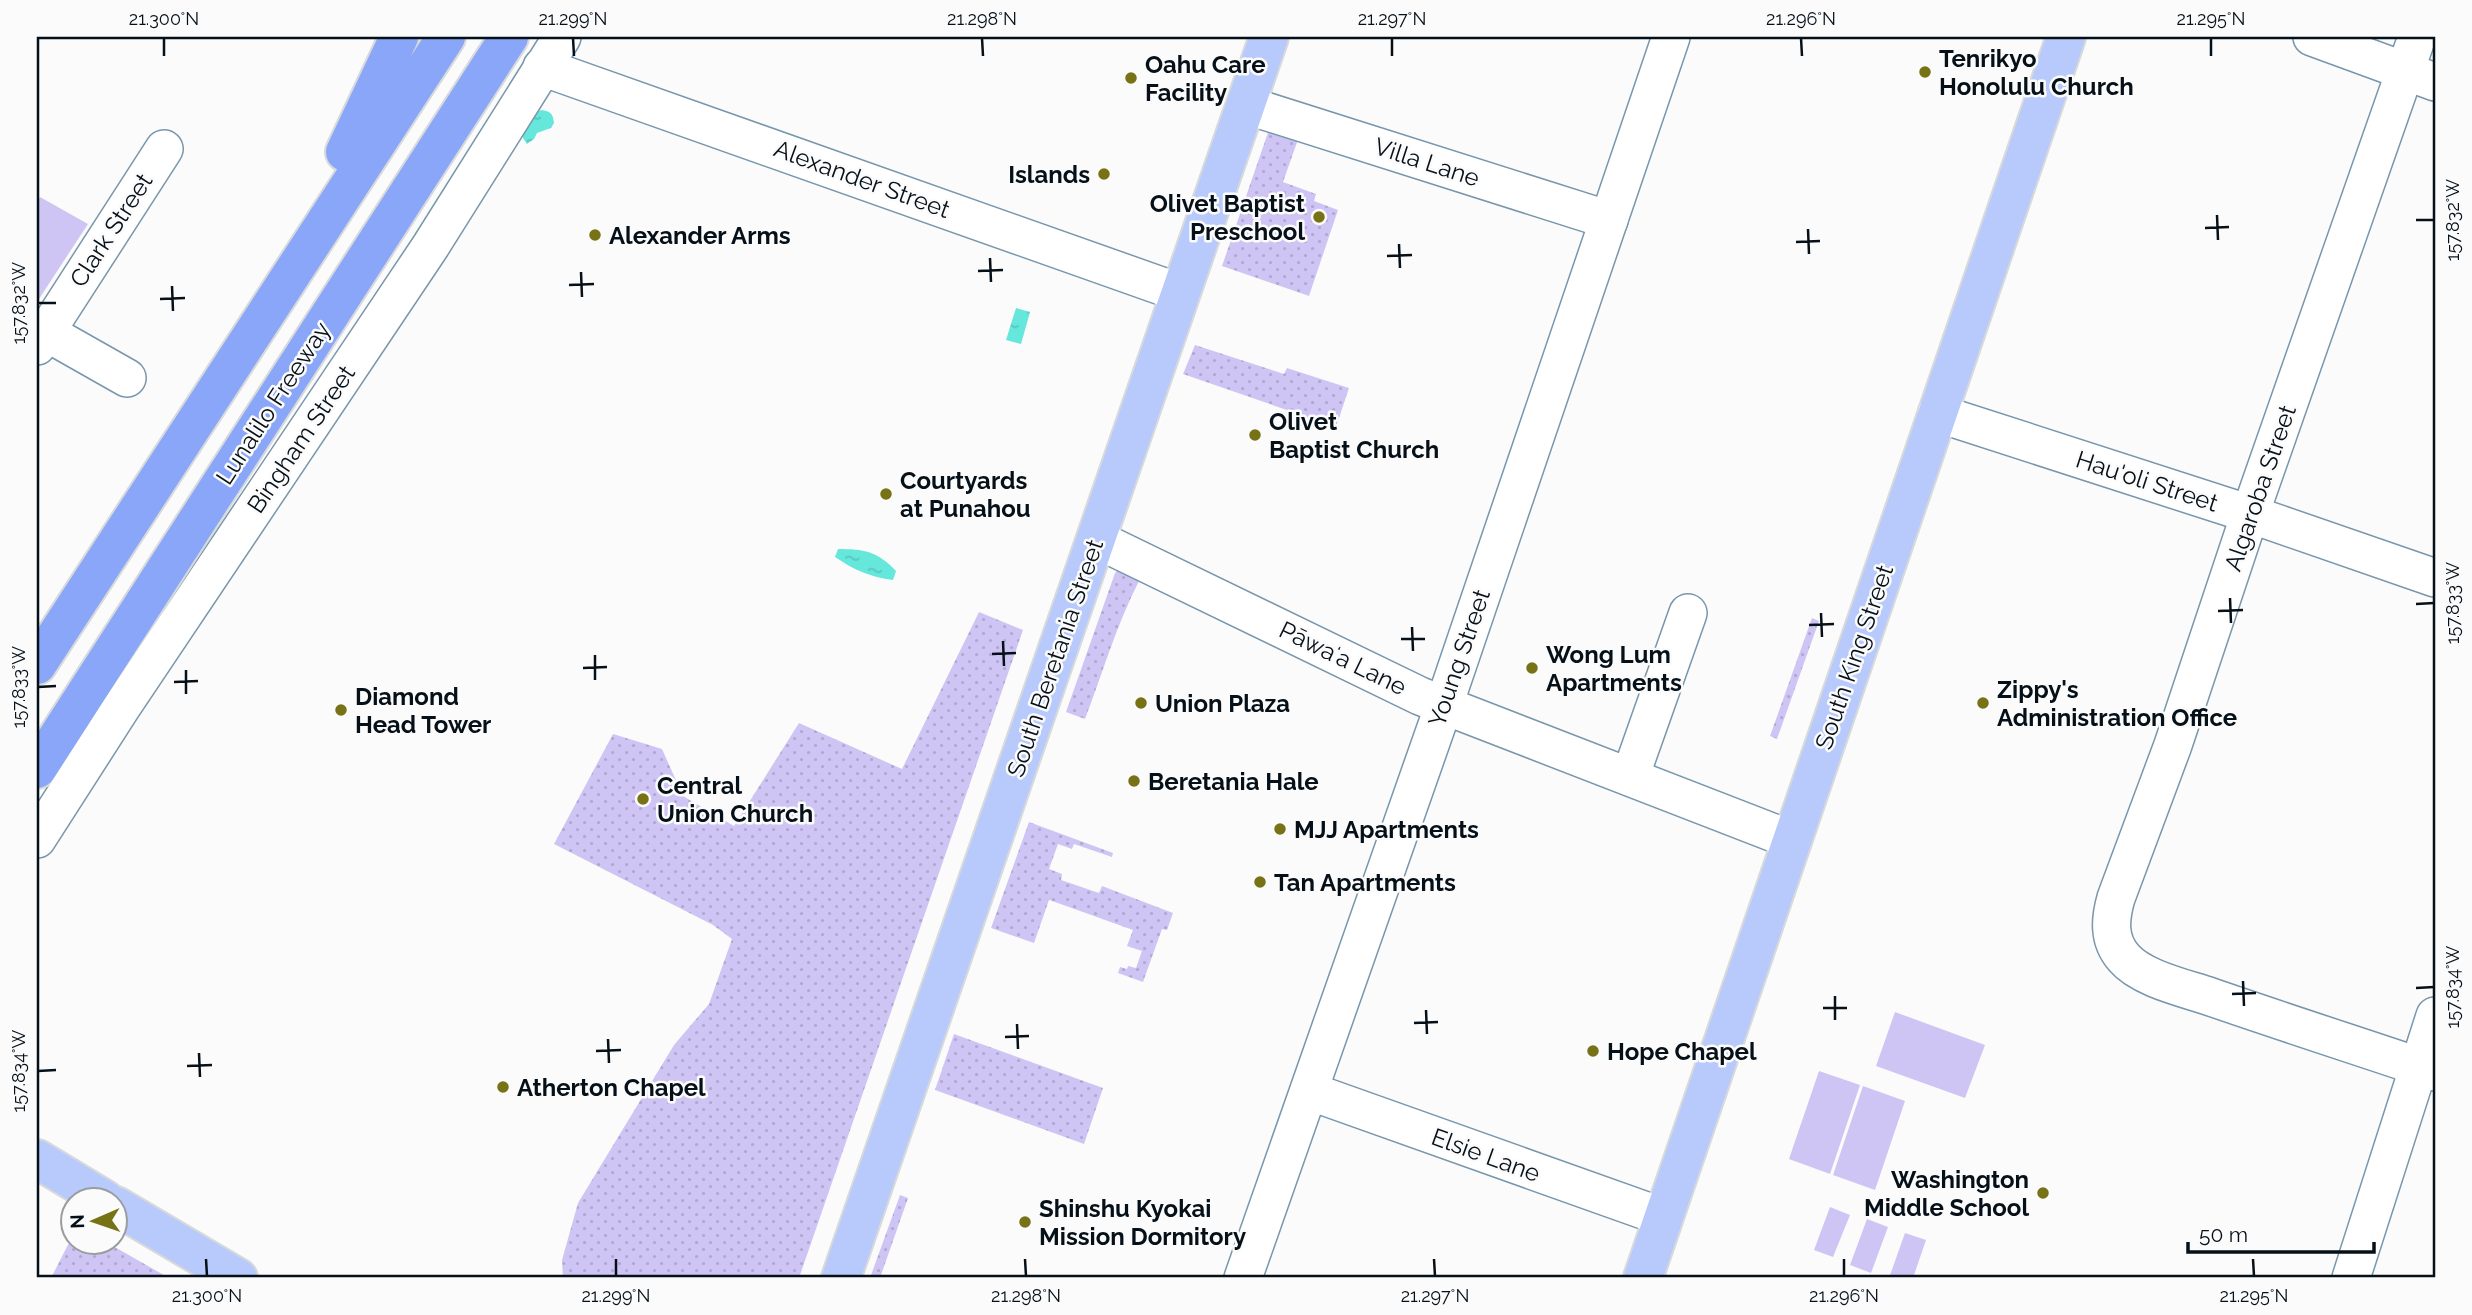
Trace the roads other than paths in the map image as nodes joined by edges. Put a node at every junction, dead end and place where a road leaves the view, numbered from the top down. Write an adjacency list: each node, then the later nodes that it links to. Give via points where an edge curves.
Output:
1 (399, 37): 16 (highway)
2 (446, 37): 16 (highway)
3 (509, 37): 26 (highway, Lunalilo Freeway)
4 (562, 37): 10 (street, Bingham Street)
5 (1269, 37): 12 (main road, South Beretania Street)
6 (1671, 37): 14 (street, Young Street)
7 (2066, 37): 19 (main road, South King Street)
8 (2312, 37): 11 (street)
9 (2417, 37): 11 (street, Algaroba Street)
10 (542, 67): 15 (street, Alexander Street); 28 (street, Bingham Street, via 430,247)
11 (2420, 76): 20 (street, Algaroba Street)
12 (1246, 105): 14 (street, Villa Lane); 15 (main road, South Beretania Street)
13 (164, 149): 17 (street, Clark Street)
14 (1609, 220): 25 (street, Young Street)
15 (1181, 293): 21 (main road, South Beretania Street)
16 (264, 312): 24 (highway)
17 (40, 335): 18 (street)
18 (127, 378)
19 (1937, 413): 20 (street, Hau'oli Street); 29 (main road, South King Street)
20 (2250, 514): 22 (street, Hau'oli Street); 31 (street, Algaroba Street, via 2116,898 2111,918 2113,941 2122,957 2145,974)
21 (1096, 539): 25 (street, Pāwaʻa Lane); 39 (main road, South Beretania Street)
22 (2435, 578)
23 (1688, 613): 27 (street)
24 (37, 665)
25 (1444, 705): 27 (street, Pāwaʻa Lane); 32 (street, Young Street)
26 (37, 769)
27 (1630, 777): 29 (street, Pāwaʻa Lane)
28 (37, 839)
29 (1792, 840): 36 (main road, South King Street)
30 (2435, 1016): 31 (street)
31 (2428, 1070): 37 (street)
32 (1309, 1091): 36 (street, Elsie Lane); 40 (street, Young Street)
33 (37, 1159): 34 (main road)
34 (83, 1186)
35 (130, 1214): 38 (main road)
36 (1663, 1217): 41 (main road, South King Street)
37 (2355, 1277)
38 (238, 1278)
39 (841, 1278)
40 (1243, 1278)
41 (1643, 1278)

